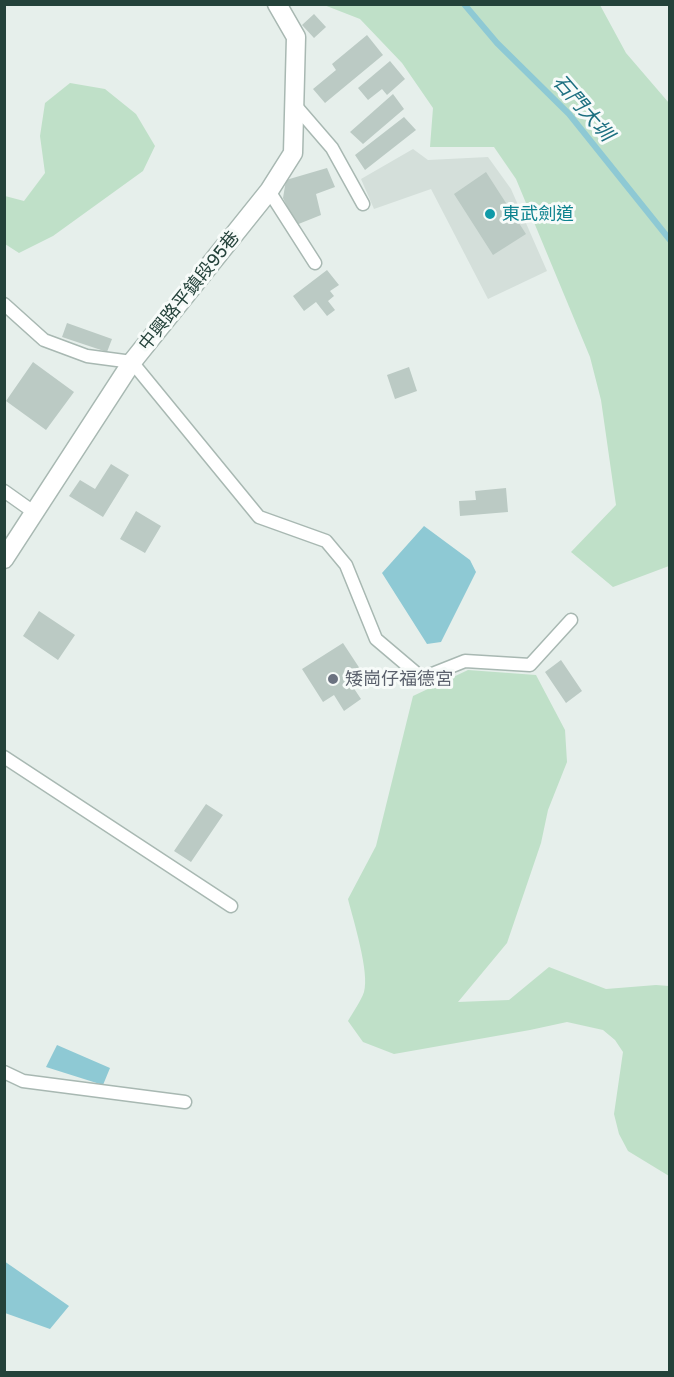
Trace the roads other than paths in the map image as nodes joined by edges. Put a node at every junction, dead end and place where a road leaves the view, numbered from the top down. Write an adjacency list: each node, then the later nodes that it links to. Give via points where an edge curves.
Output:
1 (277, 4): 2 (street, 中興路平鎮段95巷, via 296,37)
2 (294, 104): 3 (street, 中興路平鎮段95巷, via 293,153); 4 (lane, via 332,148)
3 (269, 191): 5 (lane); 7 (street, 中興路平鎮段95巷)
4 (363, 204)
5 (315, 263)
6 (4, 304): 7 (lane, via 44,340 87,356)
7 (132, 362): 9 (street, 中興路平鎮段95巷); 11 (lane, via 259,517 326,540 346,564 376,639 422,678 465,661 530,665)
8 (4, 491): 9 (lane)
9 (35, 513): 10 (street, 中興路平鎮段95巷)
10 (4, 559)
11 (571, 620)
12 (4, 757): 13 (lane)
13 (231, 906)
14 (4, 1072): 15 (lane, via 23,1081)
15 (185, 1102)

